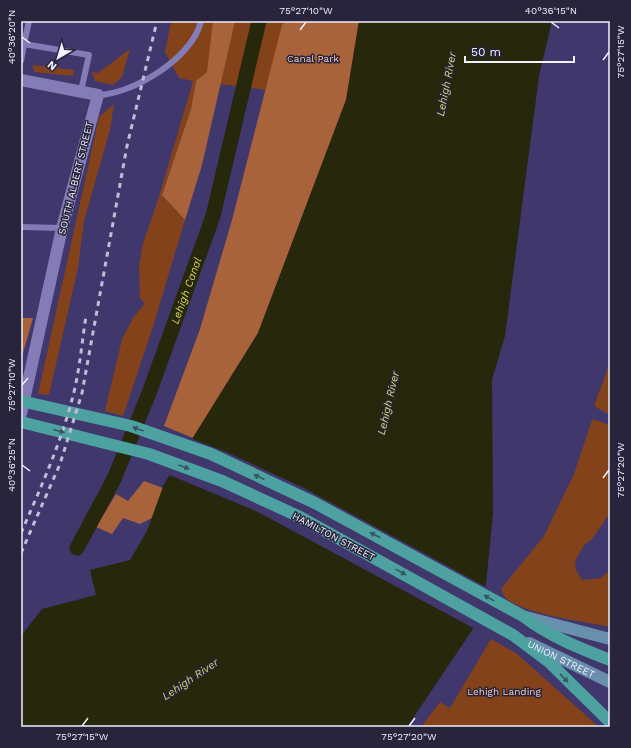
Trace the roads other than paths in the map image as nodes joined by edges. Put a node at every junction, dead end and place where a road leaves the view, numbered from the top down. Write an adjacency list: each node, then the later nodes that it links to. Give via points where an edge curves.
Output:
1 (29, 21): 3 (lane)
2 (202, 21): 7 (lane, via 191,43 167,67 110,94)
3 (24, 44): 4 (lane); 6 (lane, via 89,56)
4 (21, 61)
5 (21, 80): 6 (street)
6 (81, 91): 7 (street)
7 (98, 94): 9 (street, SOUTH ALBERT STREET)
8 (21, 227): 9 (lane)
9 (62, 228): 10 (street, SOUTH ALBERT STREET)
10 (23, 398): 11 (street, SOUTH ALBERT STREET); 13 (main road, HAMILTON STREET, one-way to 10, via 315,503 211,454 130,426)
11 (21, 414)
12 (21, 422): 14 (main road, HAMILTON STREET, one-way to 14, via 149,454 222,482 326,531)
13 (523, 616): 15 (main road); 16 (main road, HAMILTON STREET, via 540,629)
14 (513, 635): 17 (main road, UNION STREET); 18 (main road, HAMILTON STREET, one-way to 18, via 549,662)
15 (610, 639)
16 (610, 660)
17 (610, 682)
18 (610, 722)

